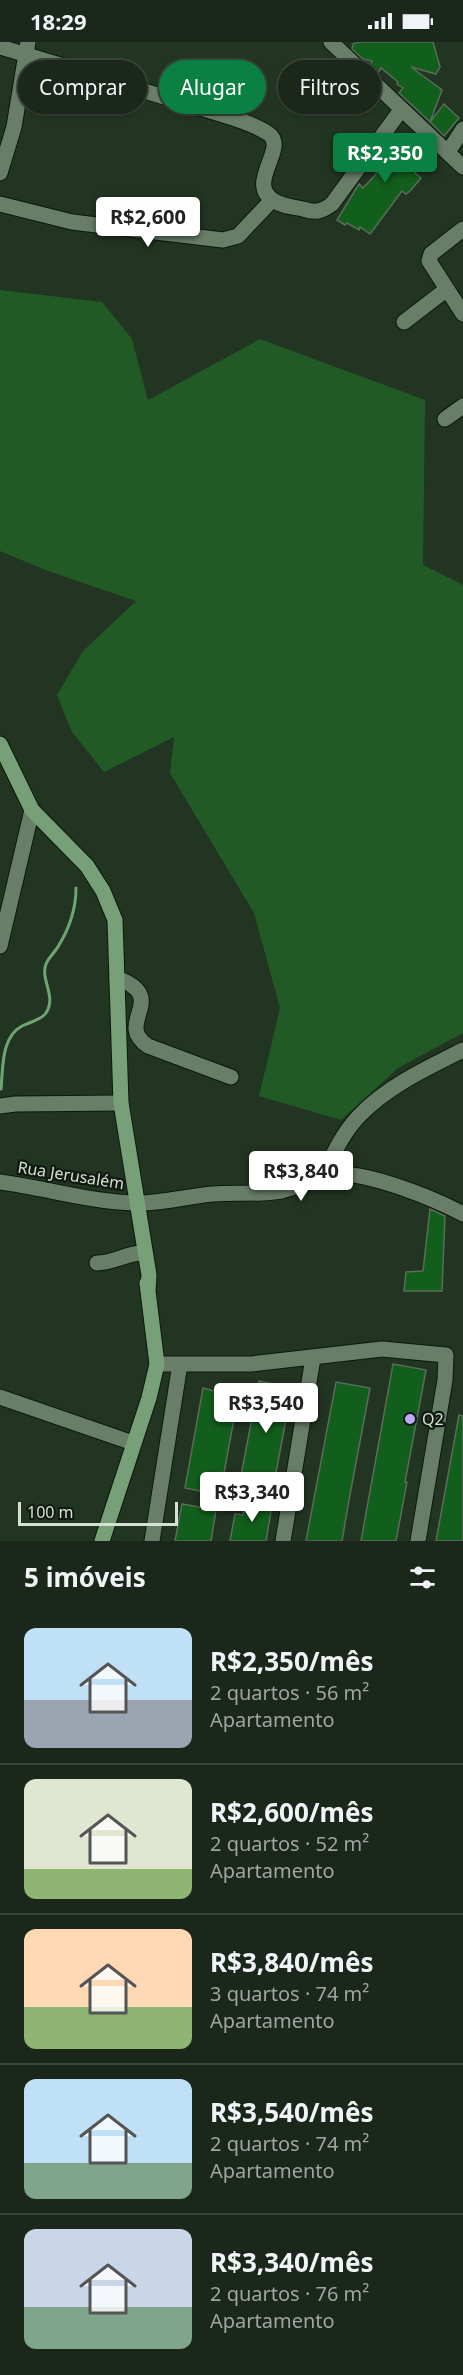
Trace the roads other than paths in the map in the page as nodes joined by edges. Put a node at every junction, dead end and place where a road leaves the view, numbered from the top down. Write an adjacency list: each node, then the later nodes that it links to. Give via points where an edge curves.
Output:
1 (336, 43): 4 (street)
2 (0, 47): 3 (street)
3 (28, 48): 8 (street, via 14,127); 9 (street, via 268,133 274,142 263,188)
4 (401, 110): 6 (street); 9 (street, via 324,210 316,213)
5 (463, 129): 6 (street)
6 (448, 152): 7 (street)
7 (463, 167)
8 (0, 173)
9 (272, 200): 10 (street, via 238,236 223,240 72,222)
10 (0, 204)
11 (463, 229): 12 (street, via 429,257)
12 (447, 290): 13 (street); 14 (street)
13 (463, 314)
14 (404, 322)
15 (463, 406): 16 (street)
16 (445, 419)
17 (0, 744): 18 (main road)
18 (32, 810): 19 (street); 20 (main road, via 87,866 103,891 115,920)
19 (1, 939)
20 (117, 978): 22 (street, via 138,989 141,999 135,1032 139,1041); 23 (main road)
21 (463, 1050): 25 (street, via 387,1092 359,1116 339,1143)
22 (231, 1077)
23 (121, 1103): 24 (street); 27 (main road)
24 (0, 1106)
25 (323, 1175): 27 (street, Rua Jerusalém, via 280,1191 190,1196); 28 (street, via 364,1177 420,1194)
26 (0, 1182): 27 (street, Rua Jerusalém)
27 (137, 1204): 29 (main road)
28 (463, 1214)
29 (140, 1223): 30 (main road); 32 (main road)
30 (141, 1253): 31 (street); 32 (main road)
31 (97, 1263)
32 (148, 1292): 34 (main road)
33 (313, 1358): 35 (street, via 251,1364); 40 (street); 41 (street, via 382,1349 446,1355)
34 (157, 1364): 35 (street); 37 (main road)
35 (180, 1364): 39 (street)
36 (0, 1397): 37 (street)
37 (133, 1443): 38 (main road)
38 (102, 1541)
39 (152, 1541)
40 (283, 1541)
41 (418, 1541)

